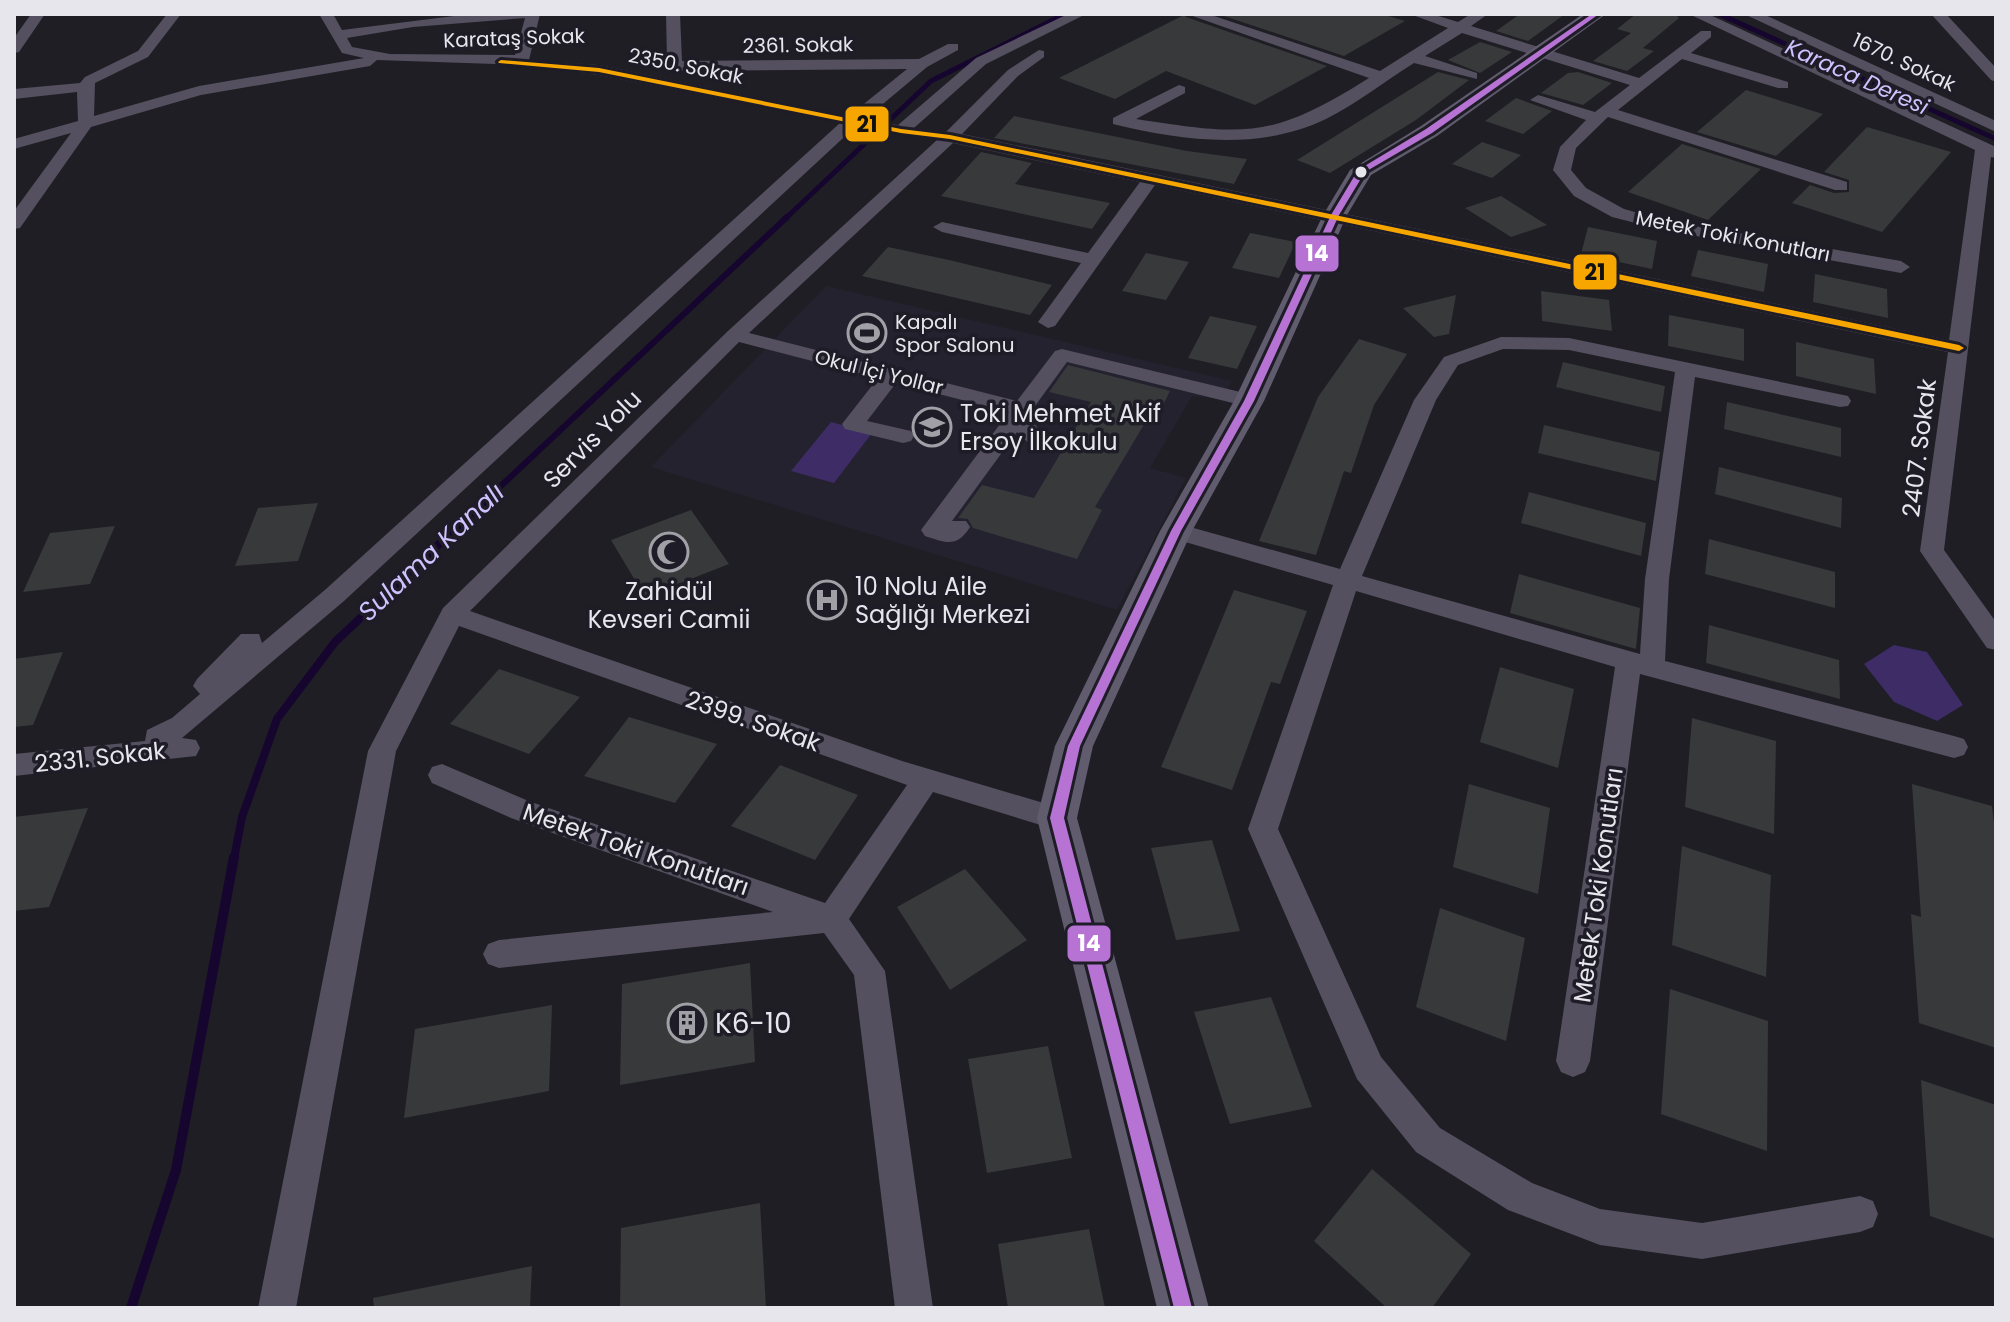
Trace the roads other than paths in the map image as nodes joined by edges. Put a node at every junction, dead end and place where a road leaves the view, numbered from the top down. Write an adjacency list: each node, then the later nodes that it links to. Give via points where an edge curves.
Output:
1 (38, 14): 19 (street)
2 (174, 14): 35 (street, via 143,54)
3 (326, 14): 17 (street)
4 (522, 14): 17 (street)
5 (533, 14): 25 (street)
6 (673, 14): 28 (street)
7 (1079, 14): 45 (street, via 981,61)
8 (1194, 14): 31 (street)
9 (1417, 14): 15 (street)
10 (1481, 14): 15 (street)
11 (1596, 14): 20 (main road)
12 (1696, 14): 48 (street)
13 (1751, 14): 40 (street, 1670. Sokak)
14 (1938, 14): 32 (street)
15 (1460, 28): 20 (street); 23 (street)
16 (1706, 34): 22 (street, Metek Toki Konutları)
17 (337, 35): 24 (street, Karataş Sokak, via 347,50)
18 (953, 47): 27 (street)
19 (14, 49)
20 (1540, 52): 33 (street); 51 (main road, via 1429,131 1362,170)
21 (1039, 54): 29 (street, Servis Yolu)
22 (1680, 54): 33 (street, Metek Toki Konutları); 34 (street)
23 (1412, 57): 30 (street); 31 (street)
24 (390, 58): 26 (street, Karataş Sokak); 43 (street, via 199,91)
25 (522, 59): 26 (street, Karataş Sokak); 28 (street, Karataş Sokak, via 583,55)
26 (501, 62): 42 (street, 2350. Sokak, via 599,70)
27 (922, 64): 28 (street, 2361. Sokak); 42 (street)
28 (675, 66)
29 (1013, 73): 45 (street, via 959,84); 46 (street, Servis Yolu)
30 (1472, 76)
31 (1382, 77): 36 (street, via 1321,115 1253,135 1208,135 1119,121)
32 (1996, 77)
33 (1641, 84): 41 (street, Metek Toki Konutları)
34 (1783, 85)
35 (85, 87): 37 (street); 43 (street)
36 (1179, 90)
37 (14, 94)
38 (1538, 100): 41 (street)
39 (1996, 105): 40 (street)
40 (1969, 114): 44 (street, 1670. Sokak)
41 (1603, 115): 50 (street); 55 (street, Metek Toki Konutları, via 1568,147 1562,170 1580,192 1618,213)
42 (856, 122): 45 (street, 2350. Sokak); 73 (street, via 335,595 182,725)
43 (86, 123): 47 (street); 52 (street)
44 (1996, 127)
45 (903, 131): 46 (street, 2350. Sokak)
46 (950, 137): 49 (street, 2350. Sokak); 57 (street, Servis Yolu)
47 (14, 144)
48 (1990, 151): 58 (street, 2407. Sokak)
49 (1151, 178): 51 (street, 2350. Sokak); 54 (street)
50 (1841, 186)
51 (1335, 215): 58 (street, 2350. Sokak); 61 (main road)
52 (14, 224)
53 (942, 227): 54 (street)
54 (1093, 260): 56 (street)
55 (1901, 267)
56 (1048, 322)
57 (735, 335): 60 (street, Okul İçi Yollar); 69 (street, Servis Yolu)
58 (1959, 348): 71 (street, 2407. Sokak, via 1932,551)
59 (1686, 367): 62 (street); 68 (street, via 1569,344 1501,343 1451,361 1425,400); 72 (street, Metek Toki Konutları)
60 (891, 376): 63 (street, Okul İçi Yollar); 64 (street, via 853,424)
61 (1249, 401): 63 (street, via 1062,355); 67 (main road)
62 (1840, 401)
63 (1019, 414): 65 (street, Okul İçi Yollar); 66 (street, via 933,530 951,536)
64 (903, 436)
65 (1043, 444)
66 (958, 527)
67 (1176, 531): 68 (street); 79 (main road, via 1074,746)
68 (1347, 581): 72 (street); 83 (street, via 1263,829 1369,1068 1428,1140 1521,1197 1600,1227 1702,1241)
69 (452, 614): 78 (street, 2399. Sokak); 84 (street, Servis Yolu, via 382,751)
70 (250, 641): 73 (street)
71 (1996, 641)
72 (1640, 664): 74 (street); 82 (street, Metek Toki Konutları)
73 (148, 747): 75 (street, 2331. Sokak); 76 (street, 2331. Sokak)
74 (1954, 747)
75 (186, 748)
76 (14, 765)
77 (442, 775): 80 (street, Metek Toki Konutları, via 521,810)
78 (927, 778): 79 (street, 2399. Sokak); 80 (street)
79 (1057, 818): 86 (main road)
80 (832, 919): 81 (street, Metek Toki Konutları); 85 (street, via 869,971)
81 (499, 954)
82 (1573, 1061)
83 (1860, 1214)
84 (277, 1308)
85 (914, 1308)
86 (1183, 1308)

